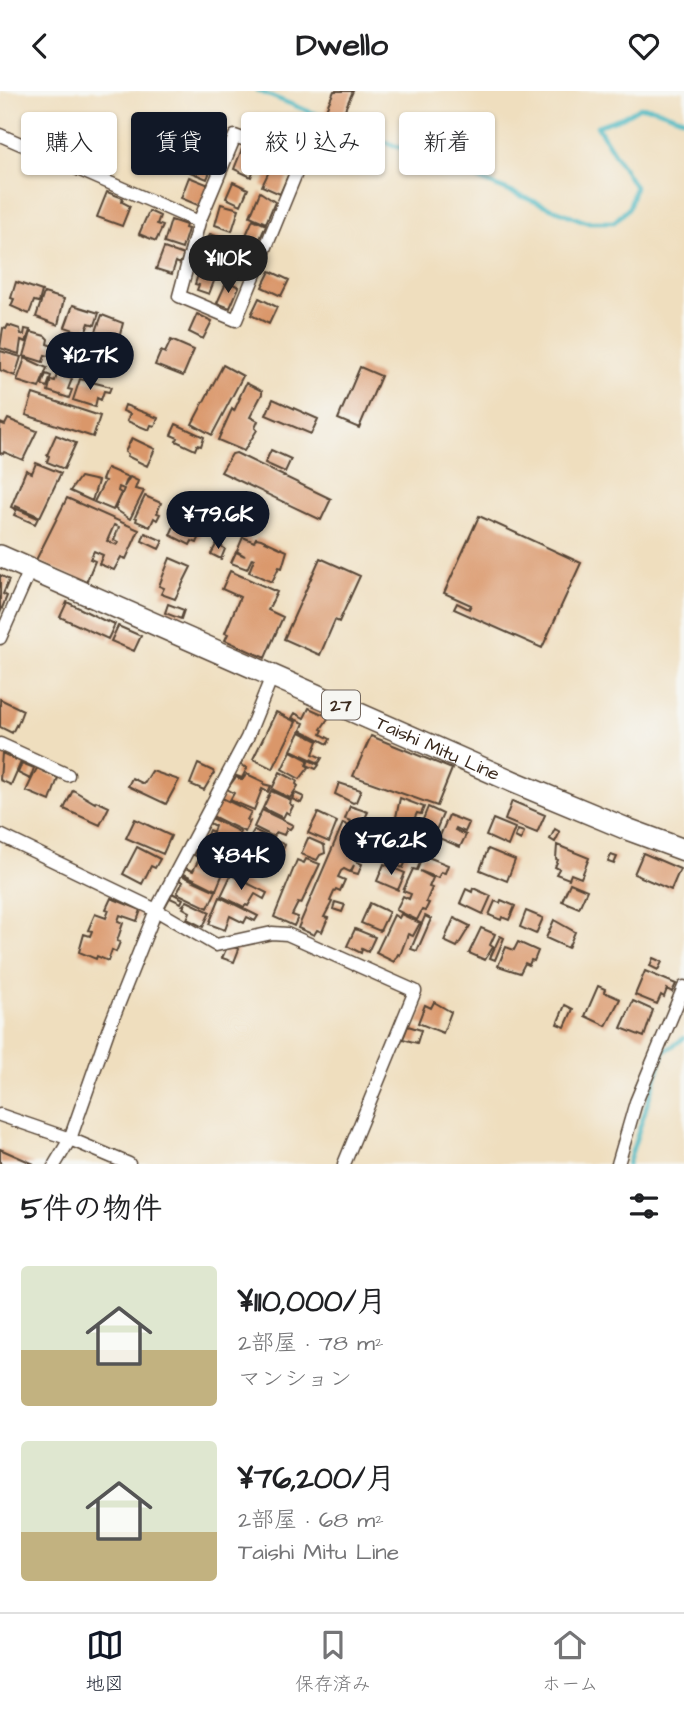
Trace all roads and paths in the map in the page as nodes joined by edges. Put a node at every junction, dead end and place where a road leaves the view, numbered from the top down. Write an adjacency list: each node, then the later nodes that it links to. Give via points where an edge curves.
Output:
1 (0, 135): 2 (street)
2 (199, 222): 2 (street, via 179,296 236,320 301,161 235,135)
3 (0, 556): 4 (main road, Taishi Mitu Line / 27)
4 (30, 570): 5 (street); 7 (main road, Taishi Mitu Line / 27)
5 (4, 622): 6 (street)
6 (0, 638)
7 (272, 676): 11 (main road, Taishi Mitu Line / 27, via 551,798); 12 (street, via 247,738)
8 (0, 744): 9 (street)
9 (68, 775)
10 (0, 835): 12 (street)
11 (684, 850)
12 (156, 910): 15 (street); 18 (street, via 216,944 287,934 415,991)
13 (684, 987): 19 (street, via 636,1102)
14 (0, 1115): 15 (street)
15 (70, 1139): 16 (street); 17 (street)
16 (55, 1164)
17 (129, 1164)
18 (344, 1164)
19 (618, 1164)

